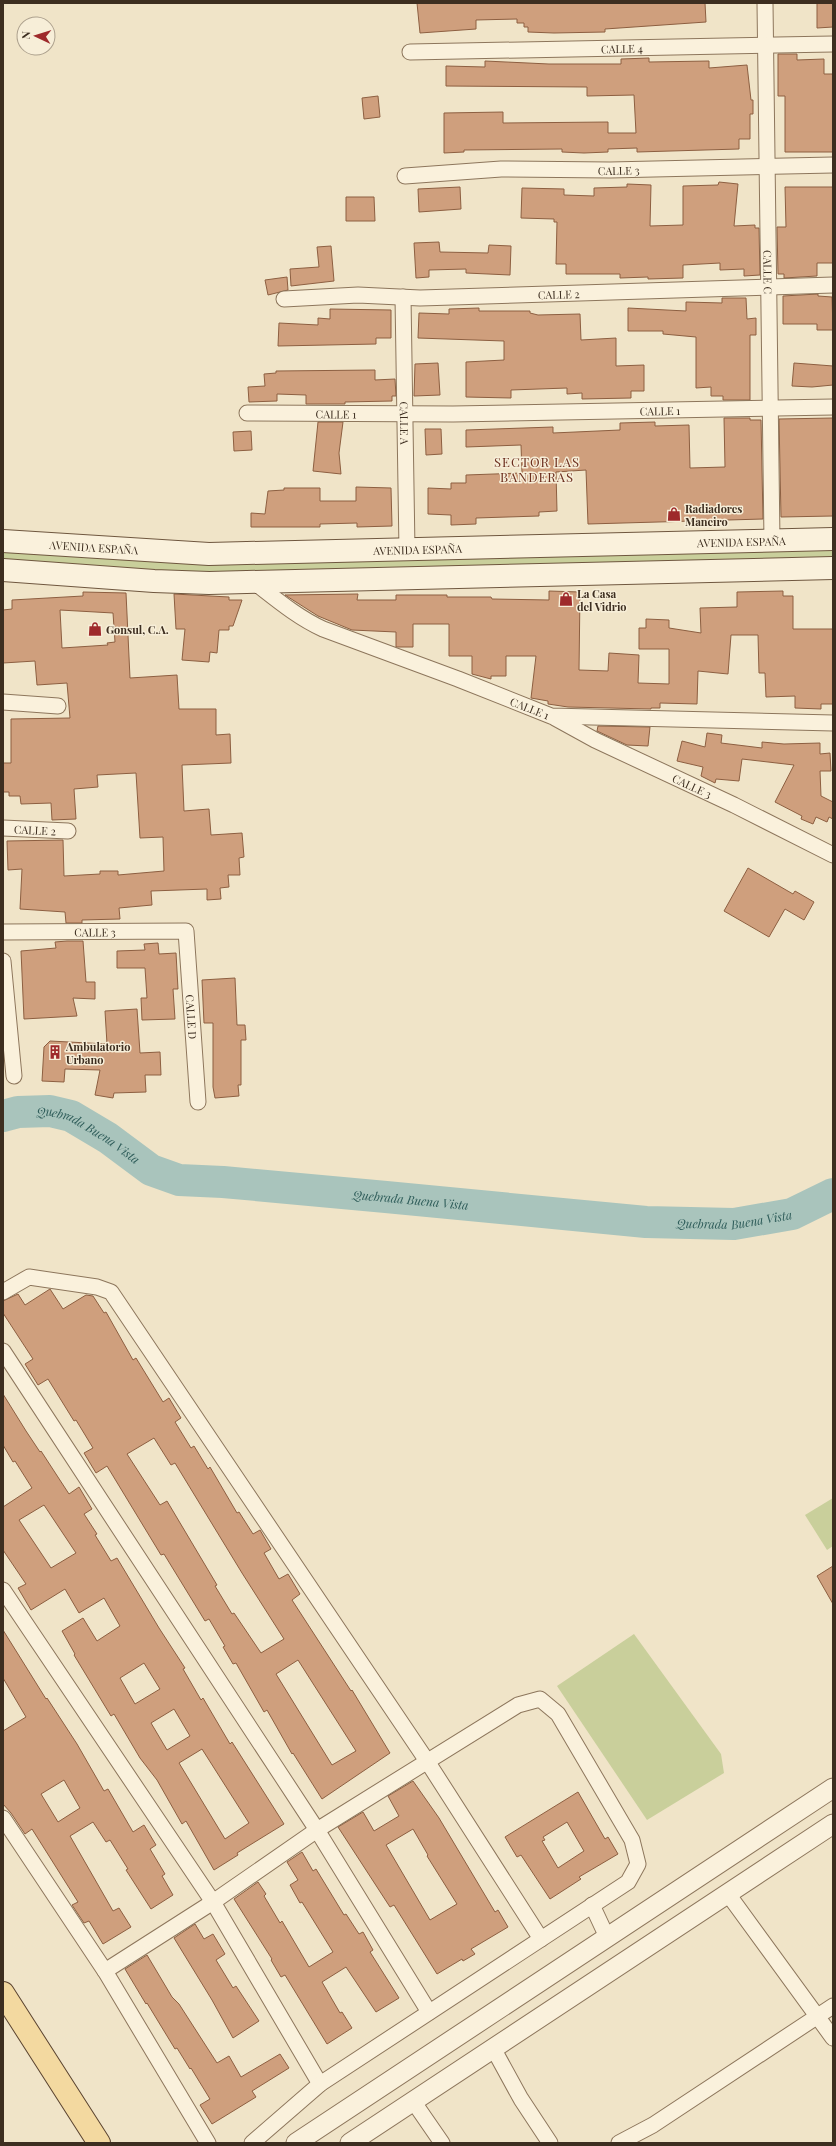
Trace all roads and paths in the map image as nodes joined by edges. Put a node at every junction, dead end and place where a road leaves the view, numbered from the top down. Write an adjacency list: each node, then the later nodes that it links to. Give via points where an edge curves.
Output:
1 (765, 3): 2 (street, CALLE C)
2 (765, 44): 3 (street, CALLE 4); 4 (street, CALLE 4); 6 (street, CALLE C)
3 (833, 44)
4 (410, 52)
5 (833, 165): 6 (street, CALLE 3)
6 (767, 166): 7 (street, CALLE 3, via 610,170 501,169); 9 (street, CALLE C)
7 (405, 176)
8 (833, 285): 9 (street, CALLE 2)
9 (768, 286): 10 (street, CALLE 2); 13 (street, CALLE C)
10 (403, 297): 11 (street, CALLE 2, via 358,295); 15 (street, CALLE A)
11 (284, 299)
12 (833, 407): 13 (street, CALLE 1)
13 (770, 409): 15 (street, CALLE 1); 18 (street, CALLE C)
14 (246, 413): 15 (street, CALLE 1)
15 (405, 414): 19 (street, CALLE A)
16 (833, 539): 18 (main road, AVENIDA ESPAÑA)
17 (3, 541): 19 (main road, AVENIDA ESPAÑA, via 187,553)
18 (772, 541): 19 (main road, AVENIDA ESPAÑA)
19 (407, 550)
20 (833, 568): 22 (main road)
21 (3, 570): 22 (main road, via 154,581)
22 (254, 582): 25 (street, CALLE 1, via 302,618 322,629)
23 (3, 702): 24 (street)
24 (58, 706)
25 (551, 716): 26 (street, CALLE 1); 29 (street, CALLE 3, via 595,740)
26 (833, 723)
27 (3, 828): 28 (street, CALLE 2)
28 (68, 831)
29 (833, 855)
30 (3, 932): 31 (street, CALLE 3)
31 (186, 932): 35 (street, CALLE D)
32 (3, 961): 33 (street)
33 (6, 1023): 34 (street)
34 (14, 1076)
35 (198, 1102)
36 (3, 1292): 39 (street, via 29,1277 97,1287 111,1292)
37 (3, 1350): 43 (street)
38 (3, 1590): 45 (street)
39 (427, 1761): 43 (street); 46 (street, via 518,1705 540,1699 558,1714 632,1840 638,1864 628,1882); 48 (street)
40 (833, 1788): 47 (street)
41 (3, 1818): 49 (street)
42 (833, 1824): 44 (street)
43 (317, 1830): 45 (street); 52 (street)
44 (728, 1894): 53 (street); 55 (street)
45 (213, 1902): 49 (street); 56 (street)
46 (592, 1905): 47 (street); 48 (street)
47 (607, 1937): 61 (street)
48 (541, 1939): 52 (street)
49 (105, 1971): 59 (street)
50 (3, 1993): 58 (main road)
51 (833, 2006): 53 (street)
52 (429, 2012): 56 (street)
53 (817, 2016): 54 (street); 65 (street, via 653,2125)
54 (833, 2038)
55 (493, 2048): 57 (street); 64 (street, via 521,2099)
56 (320, 2084): 60 (street)
57 (413, 2101): 62 (street); 63 (street)
58 (99, 2143)
59 (208, 2143)
60 (252, 2143)
61 (296, 2143)
62 (350, 2143)
63 (442, 2143)
64 (550, 2143)
65 (619, 2143)

